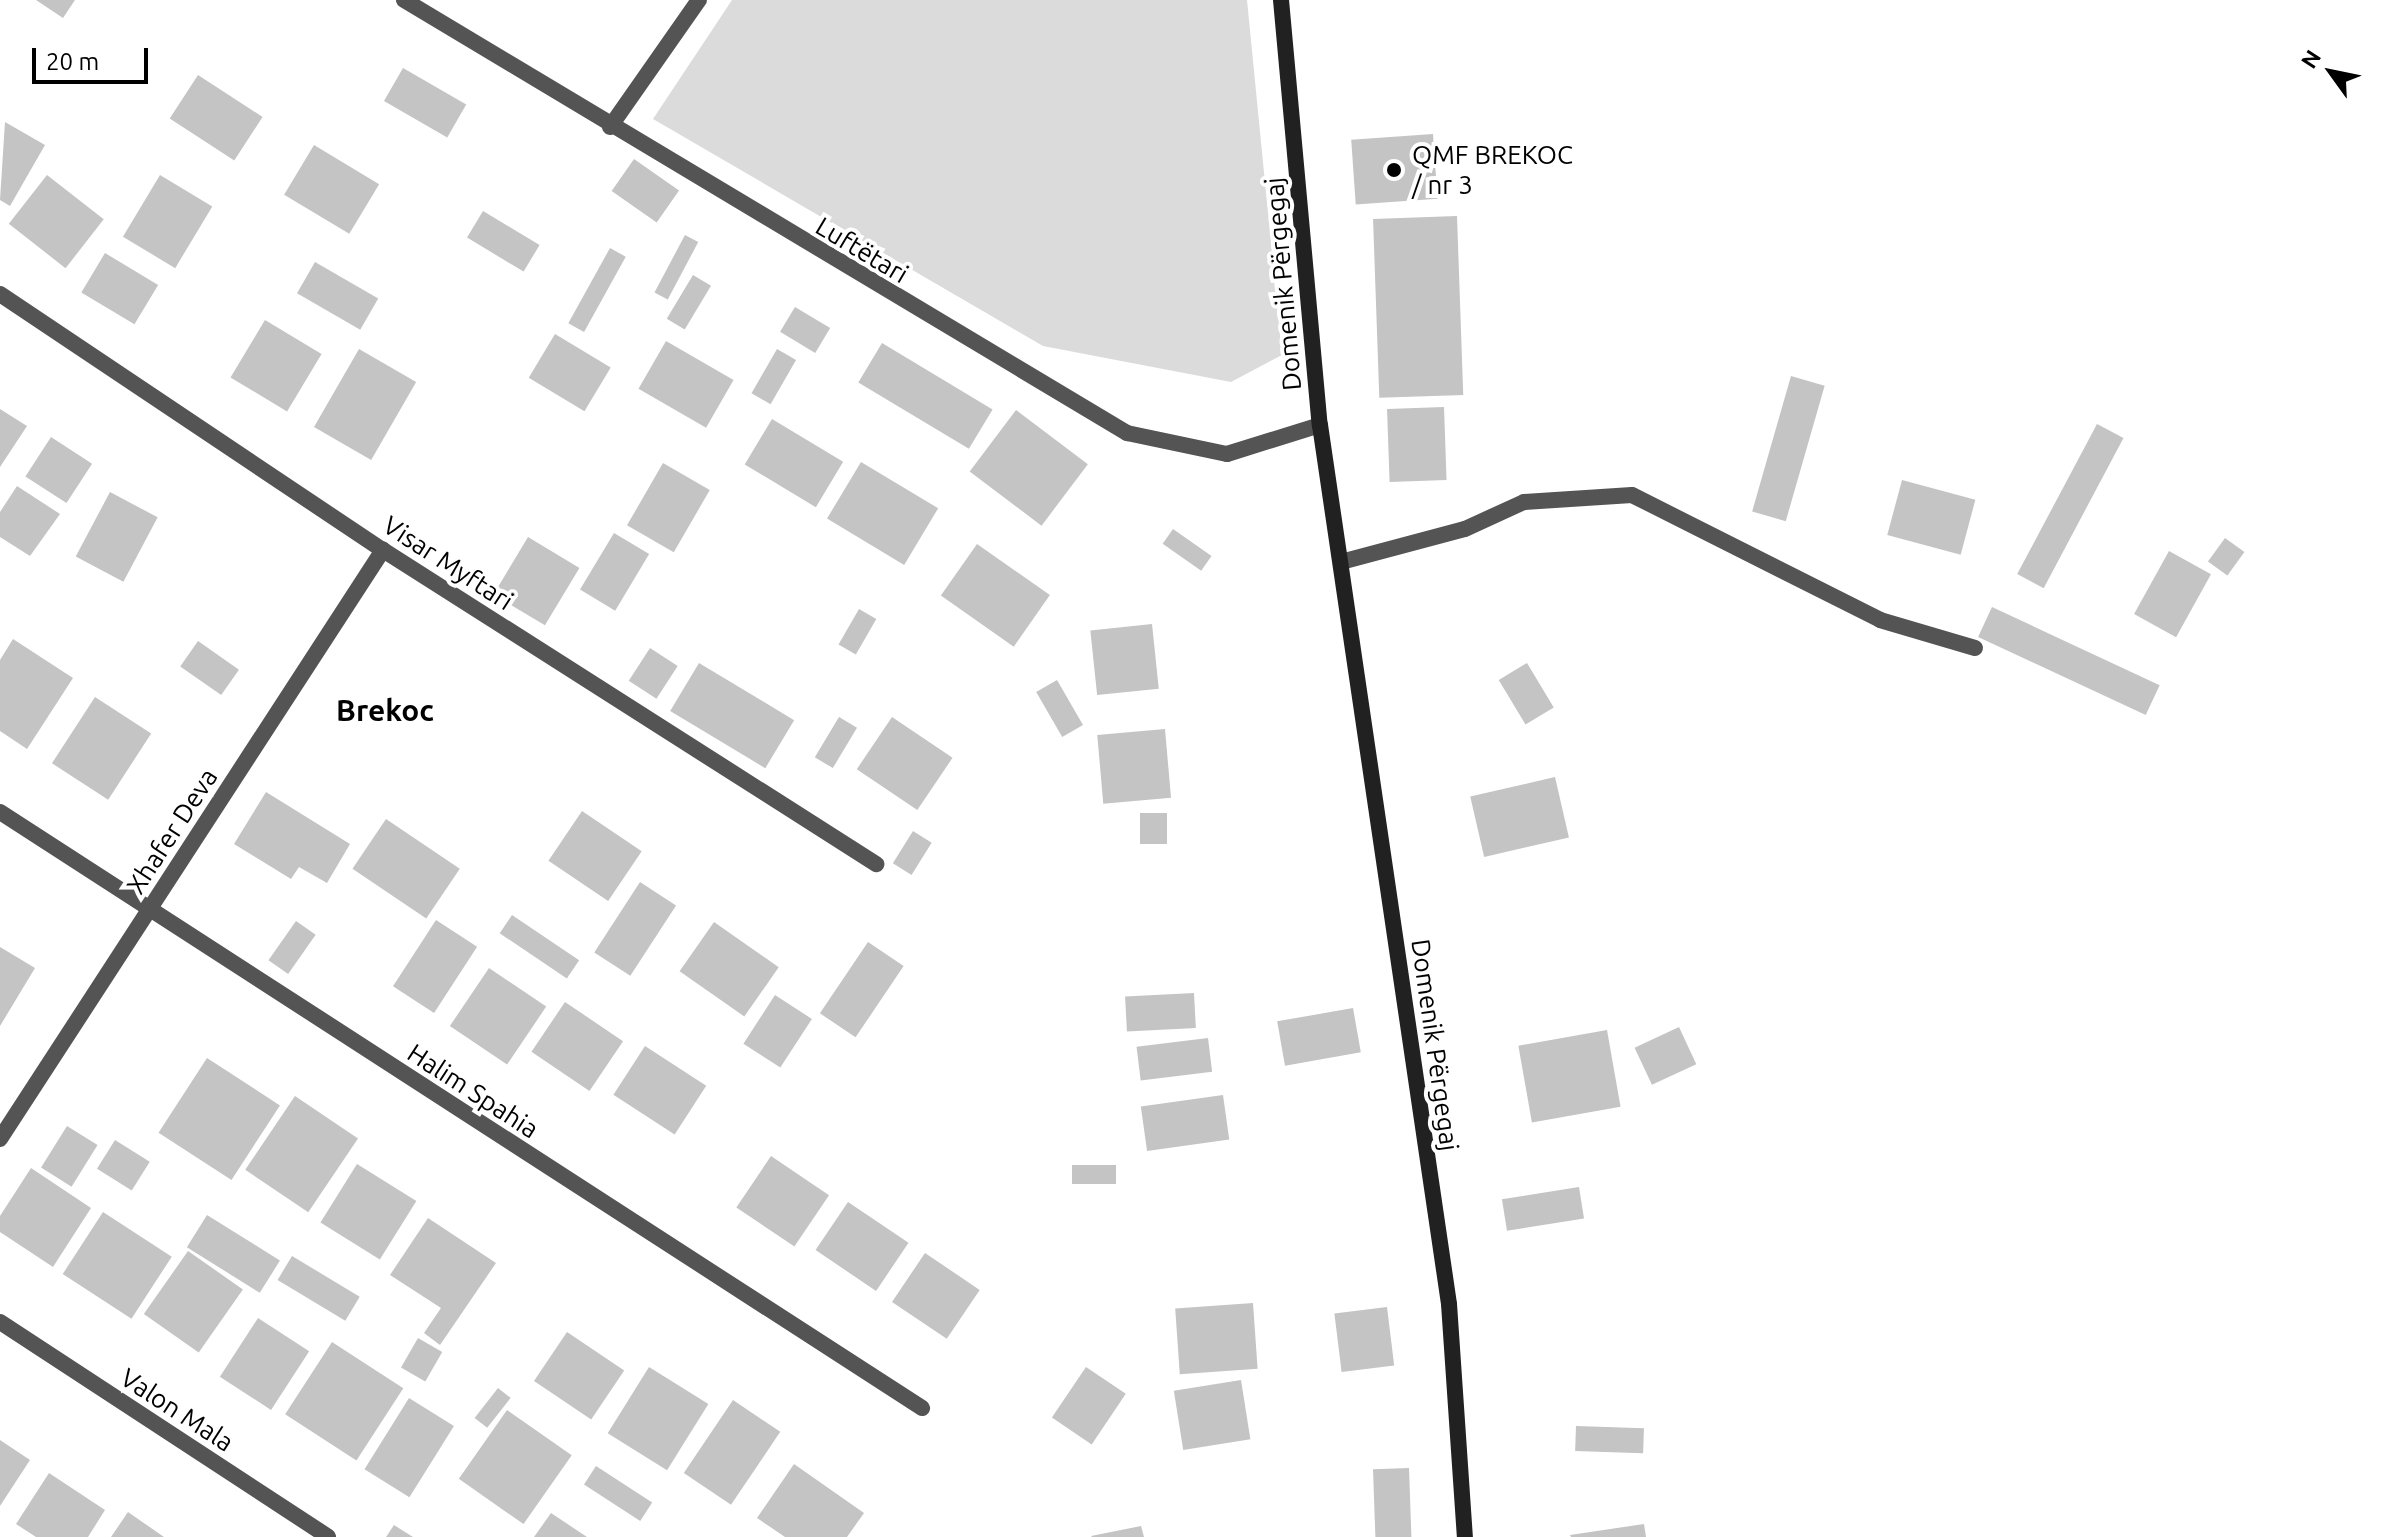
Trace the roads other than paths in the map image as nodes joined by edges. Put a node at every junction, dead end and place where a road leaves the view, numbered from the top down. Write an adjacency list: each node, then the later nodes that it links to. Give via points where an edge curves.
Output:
1 (404, 0): 4 (street, Luftëtari)
2 (699, 0): 4 (street)
3 (1281, 0): 6 (main road, Domenik Përgegaj)
4 (610, 127): 6 (street, Luftëtari, via 1127,433 1227,454)
5 (0, 294): 7 (street, Visar Myftari)
6 (1320, 425): 8 (main road, Domenik Përgegaj)
7 (383, 550): 11 (street, Visar Myftari); 12 (street, Xhafer Deva)
8 (1341, 562): 9 (street, via 1465,529 1524,502 1632,495 1880,620); 17 (main road, Domenik Përgegaj, via 1449,1304)
9 (1975, 648)
10 (0, 812): 12 (street, Halim Spahia)
11 (876, 864)
12 (149, 910): 13 (street, Xhafer Deva); 15 (street, Halim Spahia)
13 (0, 1139)
14 (0, 1322): 16 (street, Valon Mala)
15 (922, 1408)
16 (328, 1537)
17 (1465, 1537)

